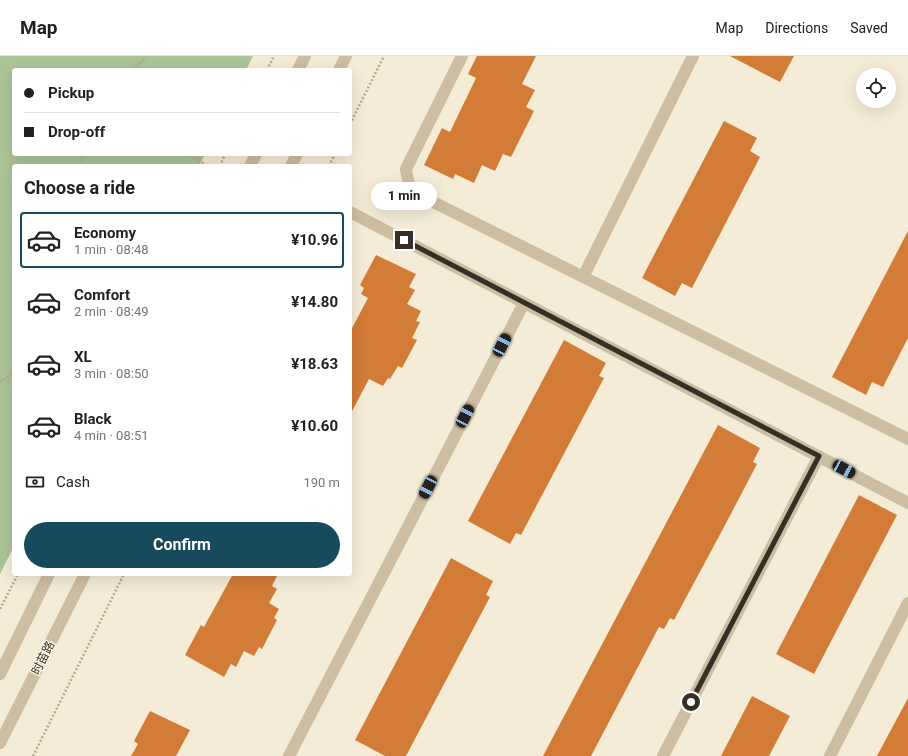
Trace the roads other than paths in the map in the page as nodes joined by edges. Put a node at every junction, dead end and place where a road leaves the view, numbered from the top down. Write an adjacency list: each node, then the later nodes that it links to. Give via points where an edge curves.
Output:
1 (305, 56): 5 (street)
2 (346, 56): 6 (street)
3 (462, 56): 8 (street, via 406,169 409,186 423,197)
4 (693, 56): 8 (street)
5 (299, 68)
6 (340, 68)
7 (352, 213): 9 (street)
8 (583, 277): 10 (street)
9 (524, 303): 11 (street); 18 (street)
10 (908, 439)
11 (819, 456): 12 (street); 19 (street)
12 (908, 503)
13 (48, 576): 16 (street)
14 (84, 576): 17 (street, 时苗路)
15 (908, 603): 20 (street)
16 (0, 674)
17 (0, 743)
18 (289, 756)
19 (663, 756)
20 (830, 756)

